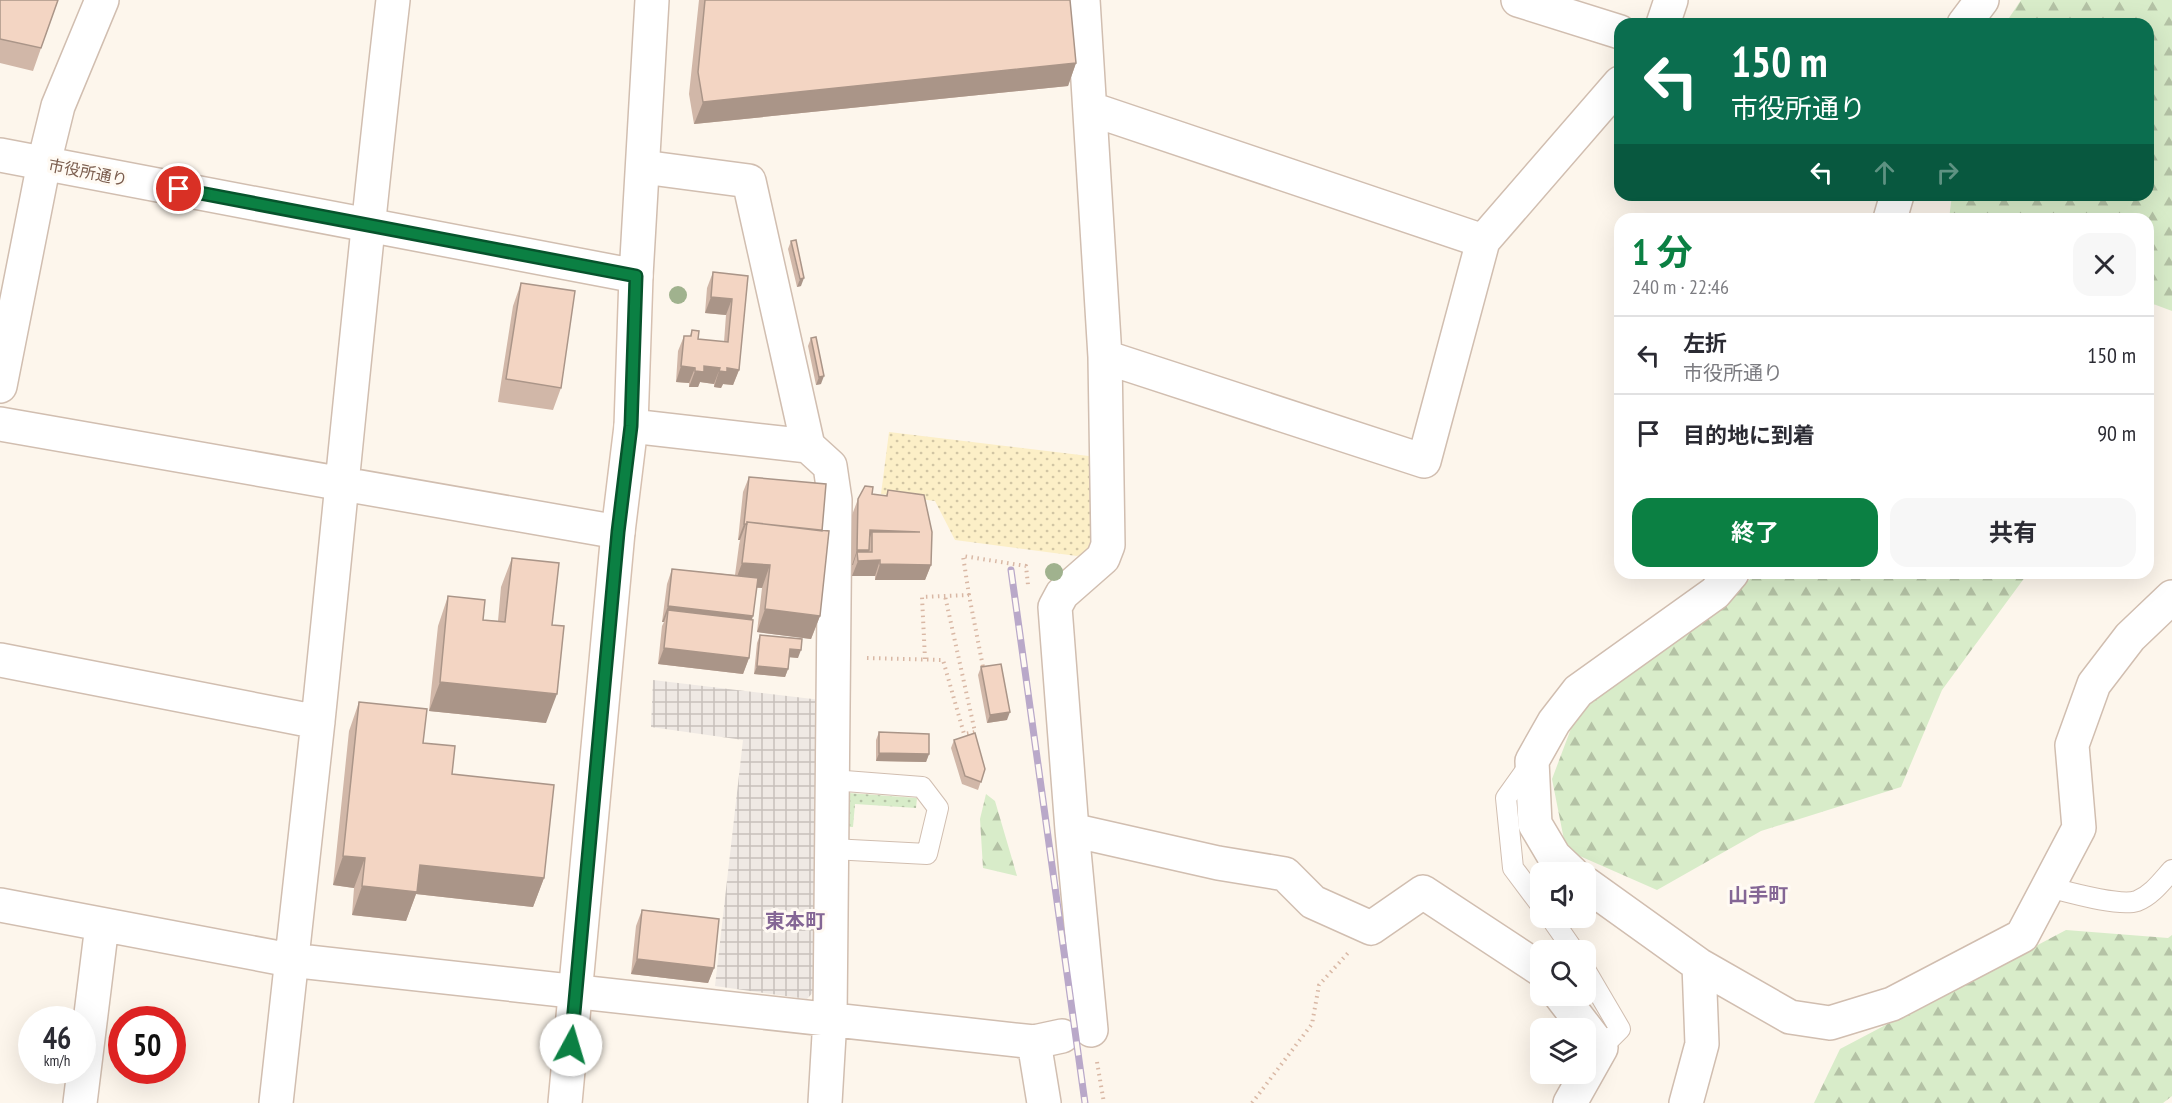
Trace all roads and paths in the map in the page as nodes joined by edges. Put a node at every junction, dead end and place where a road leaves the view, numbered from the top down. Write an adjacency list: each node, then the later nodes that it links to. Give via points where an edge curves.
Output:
1 (102, 0): 14 (street, via 58,106)
2 (393, 0): 16 (street)
3 (652, 0): 15 (street)
4 (1083, 0): 12 (street)
5 (1518, 0): 10 (street)
6 (1671, 0): 8 (street)
7 (1982, 0): 9 (street)
8 (1665, 18)
9 (1968, 18)
10 (1614, 31)
11 (1614, 90): 17 (street)
12 (1091, 109): 17 (street); 19 (street)
13 (0, 155): 14 (street, 市役所通り)
14 (44, 163): 16 (street, 市役所通り); 20 (street)
15 (643, 167): 18 (street); 23 (street, via 749,181)
16 (367, 225): 18 (street, 市役所通り); 24 (street)
17 (1483, 241): 19 (street, via 1424,460)
18 (636, 276): 22 (street)
19 (1105, 357): 38 (street, via 1108,545 1103,558 1062,594 1055,607)
20 (0, 386)
21 (0, 424): 24 (street)
22 (631, 426): 23 (street); 25 (street)
23 (808, 446): 31 (street, via 830,466 835,500)
24 (341, 483): 25 (street); 35 (street)
25 (618, 532): 52 (street)
26 (1727, 579): 36 (street, via 1714,593 1578,691 1554,722)
27 (1028, 587): 28 (path, via 1026,566 963,556)
28 (969, 595): 29 (path); 34 (path)
29 (945, 596): 32 (path, via 922,597); 32 (path, via 975,732 964,734 943,660)
30 (2172, 597): 42 (street, via 2130,637 2094,684 2072,745 2079,828)
31 (833, 657): 32 (path); 37 (street)
32 (925, 659)
33 (0, 660): 35 (street)
34 (983, 667)
35 (318, 722): 48 (street)
36 (1532, 761): 40 (street, via 1535,824); 43 (lane, via 1506,798 1513,868)
37 (832, 780): 39 (street); 39 (lane, via 922,787 938,808 927,854)
38 (1072, 830): 47 (street, via 1285,874 1313,902); 55 (street)
39 (832, 849): 54 (street)
40 (1560, 862)
41 (2172, 870): 42 (lane, via 2150,893 2135,902 2108,901)
42 (2048, 887): 50 (street, via 2022,936 1892,1004 1830,1023 1790,1017)
43 (1530, 891)
44 (1596, 891): 50 (street)
45 (0, 905): 46 (street)
46 (102, 925): 48 (street); 57 (street)
47 (1371, 928): 49 (street, via 1423,892); 63 (path, via 1319,985 1312,1024)
48 (290, 960): 52 (street); 58 (street)
49 (1530, 962)
50 (1699, 965): 65 (street, via 1702,1044)
51 (1596, 987): 56 (lane, via 1620,1029)
52 (577, 991): 54 (street); 59 (street)
53 (1569, 1006): 56 (street)
54 (831, 1018): 55 (street); 60 (street)
55 (1062, 1036): 61 (street); 62 (path)
56 (1601, 1047): 64 (street)
57 (80, 1103)
58 (276, 1103)
59 (565, 1103)
60 (825, 1103)
61 (1044, 1103)
62 (1104, 1103)
63 (1252, 1103)
64 (1570, 1103)
65 (1686, 1103)

